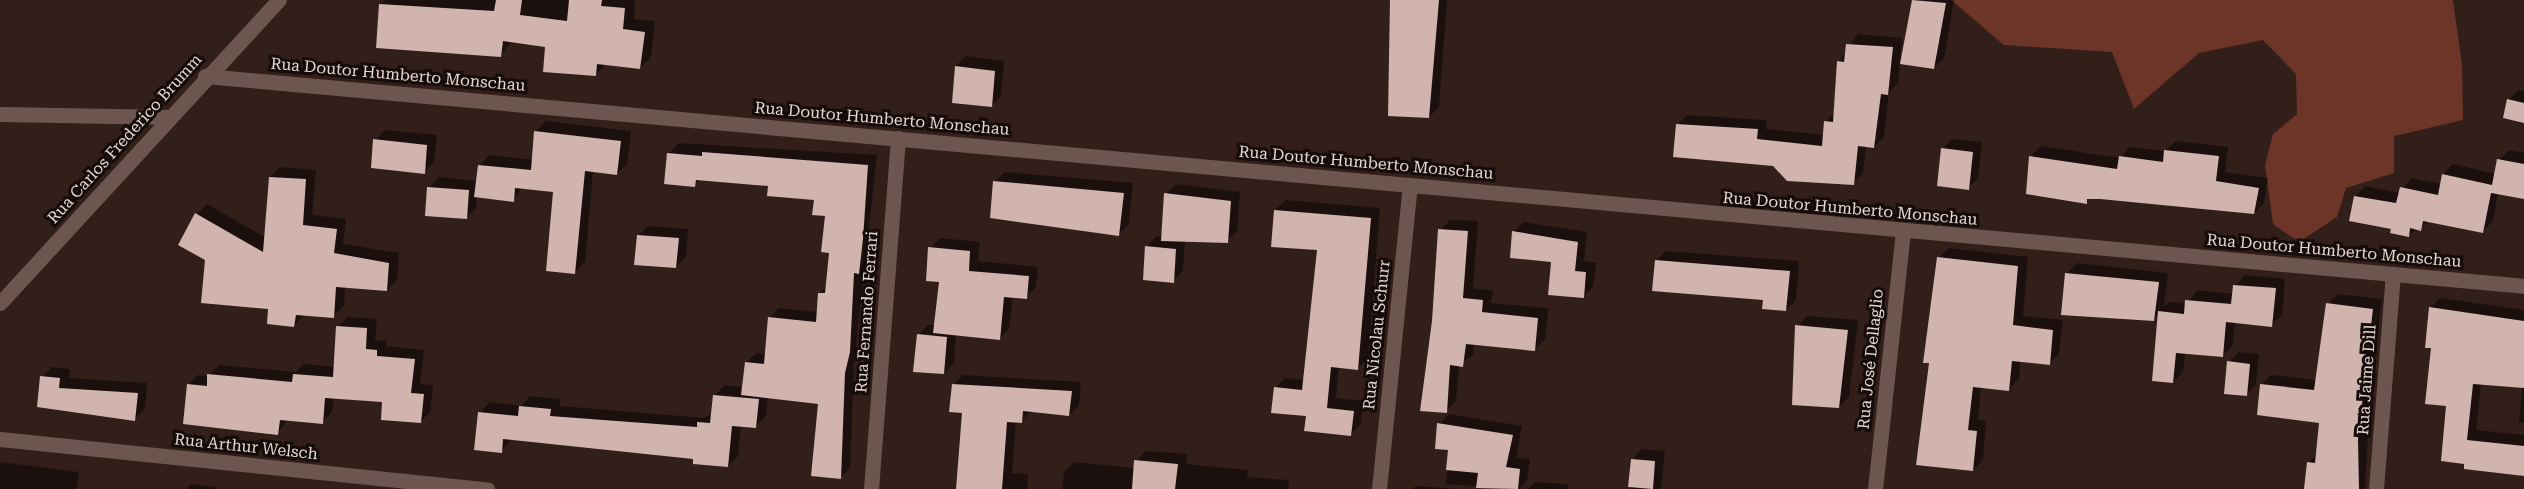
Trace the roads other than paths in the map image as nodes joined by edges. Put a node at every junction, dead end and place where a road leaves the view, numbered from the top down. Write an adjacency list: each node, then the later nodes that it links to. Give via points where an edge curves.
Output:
1 (279, 0): 2 (street, Rua Carlos Frederico Brumm)
2 (205, 76): 4 (street, Rua Carlos Frederico Brumm); 5 (street, Rua Doutor Humberto Monschau)
3 (0, 114): 4 (street)
4 (170, 117): 10 (street, Rua Carlos Frederico Brumm)
5 (898, 138): 6 (street, Rua Doutor Humberto Monschau); 14 (street, Rua Fernando Ferrari)
6 (1410, 186): 7 (street, Rua Doutor Humberto Monschau); 15 (street, Rua Nicolau Schurr)
7 (1903, 232): 8 (street, Rua Doutor Humberto Monschau); 16 (street, Rua José Dellaglio)
8 (2393, 273): 9 (street, Rua Doutor Humberto Monschau); 17 (street, Rua Jaime Dill)
9 (2524, 286)
10 (0, 303)
11 (0, 439): 12 (street, Rua Arthur Welsch)
12 (364, 483): 13 (street, Rua Arthur Welsch)
13 (488, 489)
14 (871, 489)
15 (1379, 489)
16 (1875, 489)
17 (2376, 489)

